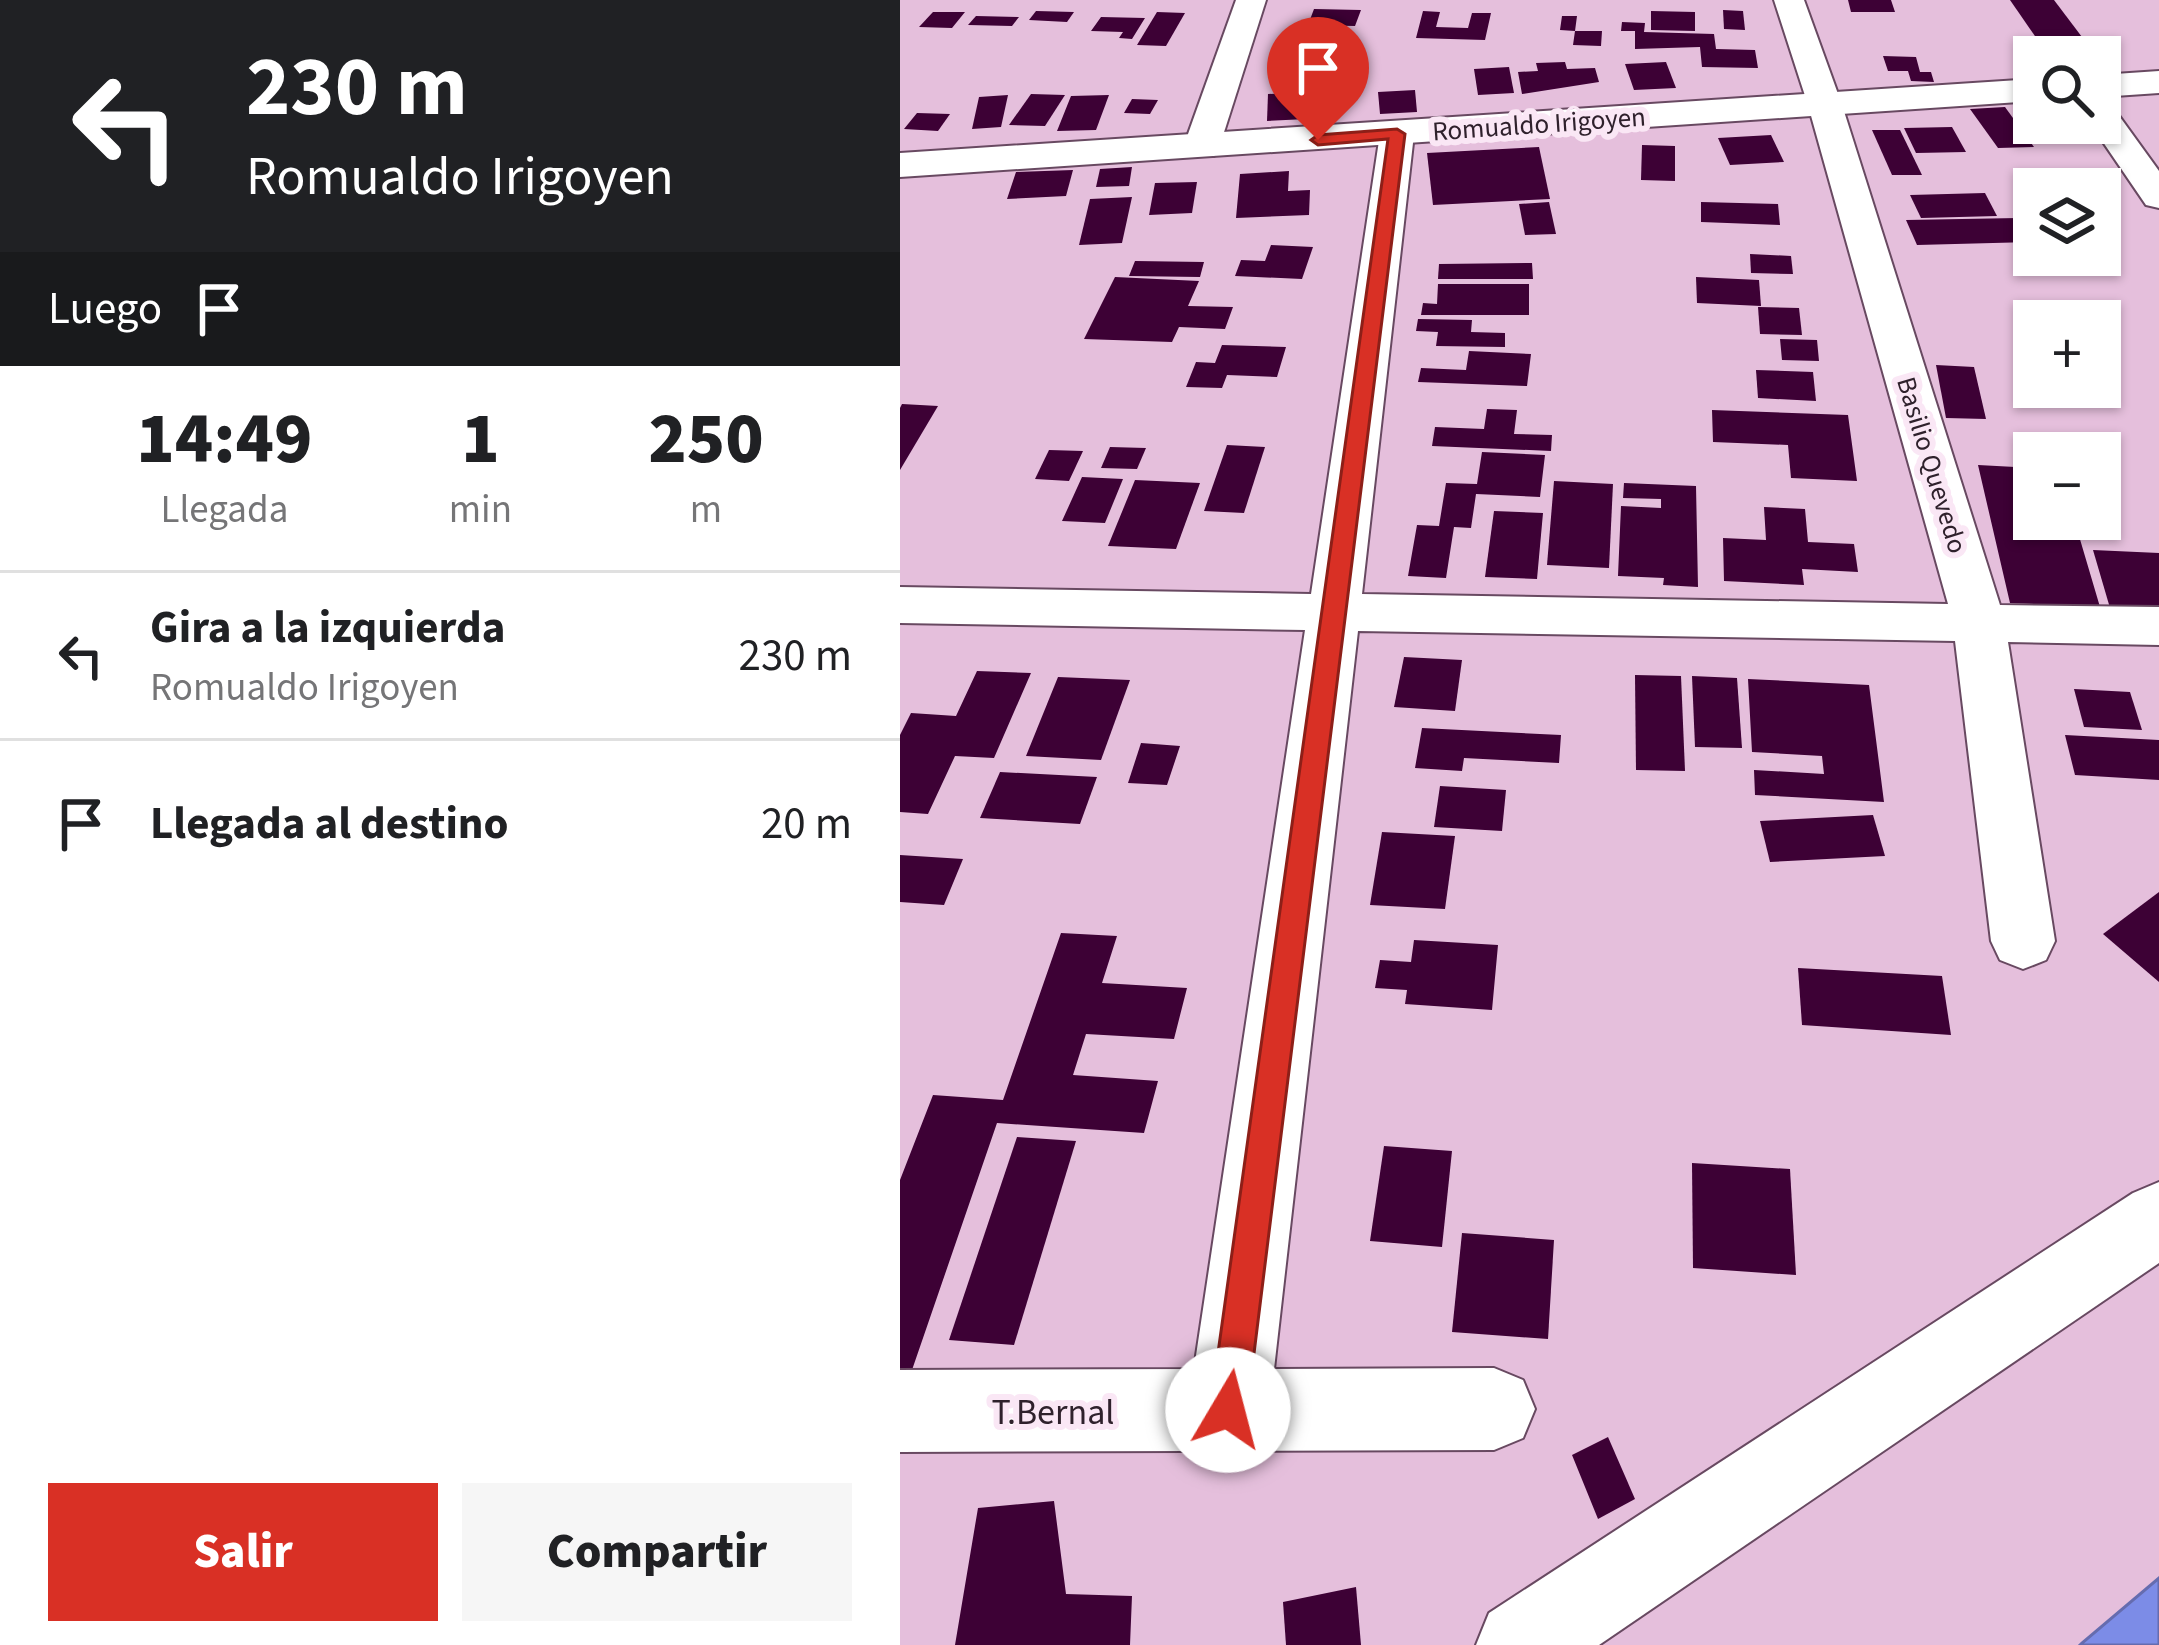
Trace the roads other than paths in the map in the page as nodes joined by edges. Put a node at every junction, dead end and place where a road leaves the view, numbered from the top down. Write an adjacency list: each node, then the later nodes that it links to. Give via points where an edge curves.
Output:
1 (1251, 0): 9 (street)
2 (1789, 0): 6 (street, Basilio Quevedo)
3 (2159, 82): 4 (street)
4 (2121, 85)
5 (2013, 92): 6 (street, Romualdo Irigoyen)
6 (1825, 104): 7 (street, Romualdo Irigoyen); 14 (street, Basilio Quevedo)
7 (1397, 134): 9 (street, Romualdo Irigoyen); 13 (street)
8 (2121, 143): 11 (street)
9 (1201, 148): 10 (street, Romualdo Irigoyen)
10 (900, 164)
11 (2159, 197)
12 (900, 605): 13 (street)
13 (1335, 610): 14 (street); 19 (street)
14 (1979, 622): 15 (street); 16 (street, Basilio Quevedo)
15 (2159, 626)
16 (2024, 941)
17 (2159, 1219): 21 (street)
18 (1494, 1409): 19 (street, T.Bernal)
19 (1228, 1410): 20 (street, T.Bernal)
20 (900, 1412)
21 (1521, 1645)

